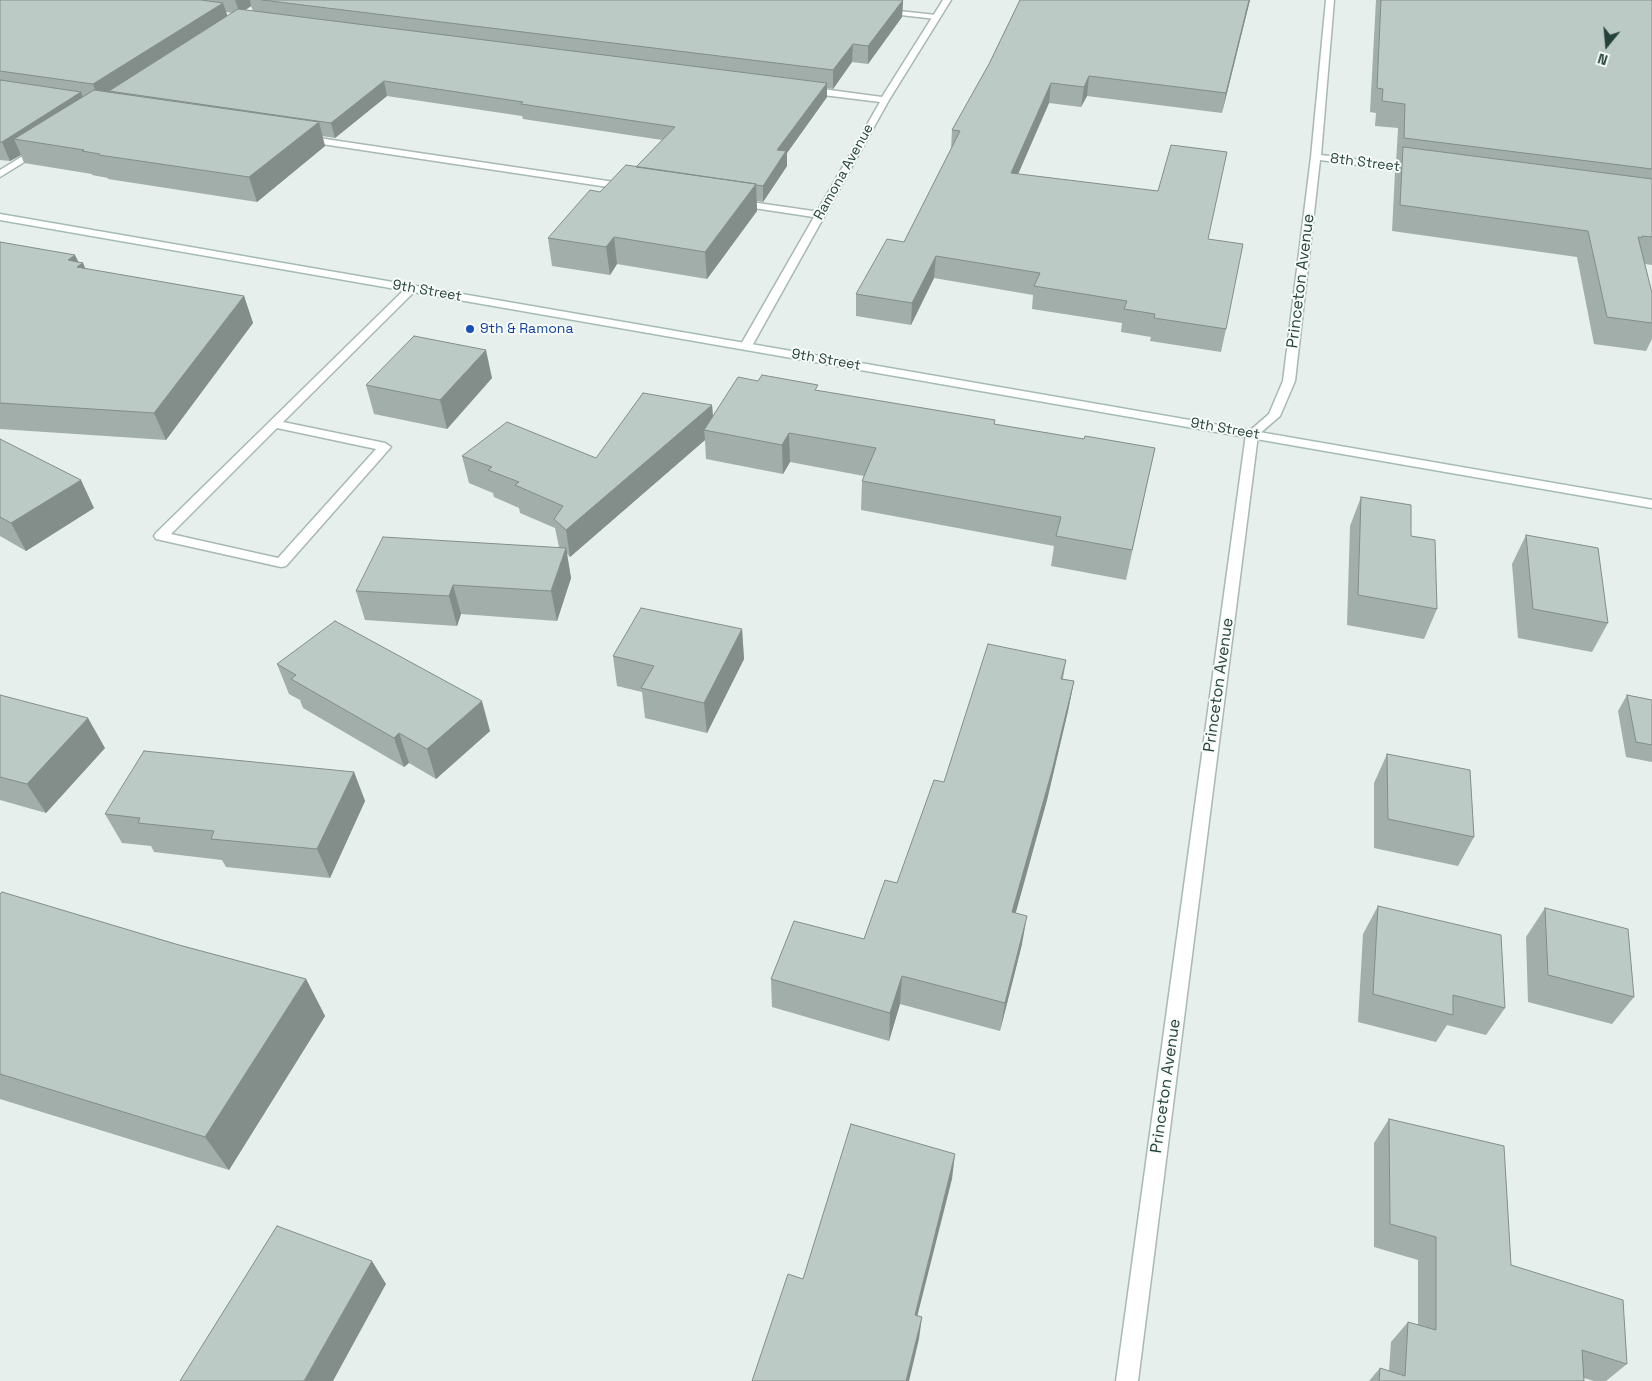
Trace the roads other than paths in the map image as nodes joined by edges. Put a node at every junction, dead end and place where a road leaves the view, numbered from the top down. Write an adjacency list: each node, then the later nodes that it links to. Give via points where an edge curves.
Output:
1 (947, 0): 4 (street, Ramona Avenue)
2 (1330, 0): 9 (street, Princeton Avenue)
3 (877, 10): 4 (street)
4 (936, 17): 6 (street, Ramona Avenue)
5 (797, 89): 6 (street)
6 (885, 100): 14 (street, Ramona Avenue)
7 (298, 138): 12 (street)
8 (46, 144): 11 (street)
9 (1316, 157): 10 (street, 8th Street); 19 (street, Princeton Avenue, via 1289,380 1274,416)
10 (1425, 171)
11 (0, 174)
12 (643, 189)
13 (731, 202): 14 (street)
14 (820, 215): 17 (street, Ramona Avenue)
15 (0, 217): 16 (street, 9th Street)
16 (412, 288): 17 (street, 9th Street); 18 (street)
17 (746, 346): 19 (street, 9th Street)
18 (274, 424): 18 (street, via 182,515 161,536 281,562 385,447)
19 (1252, 434): 20 (street, 9th Street); 21 (street, Princeton Avenue)
20 (1652, 504)
21 (1127, 1381)

